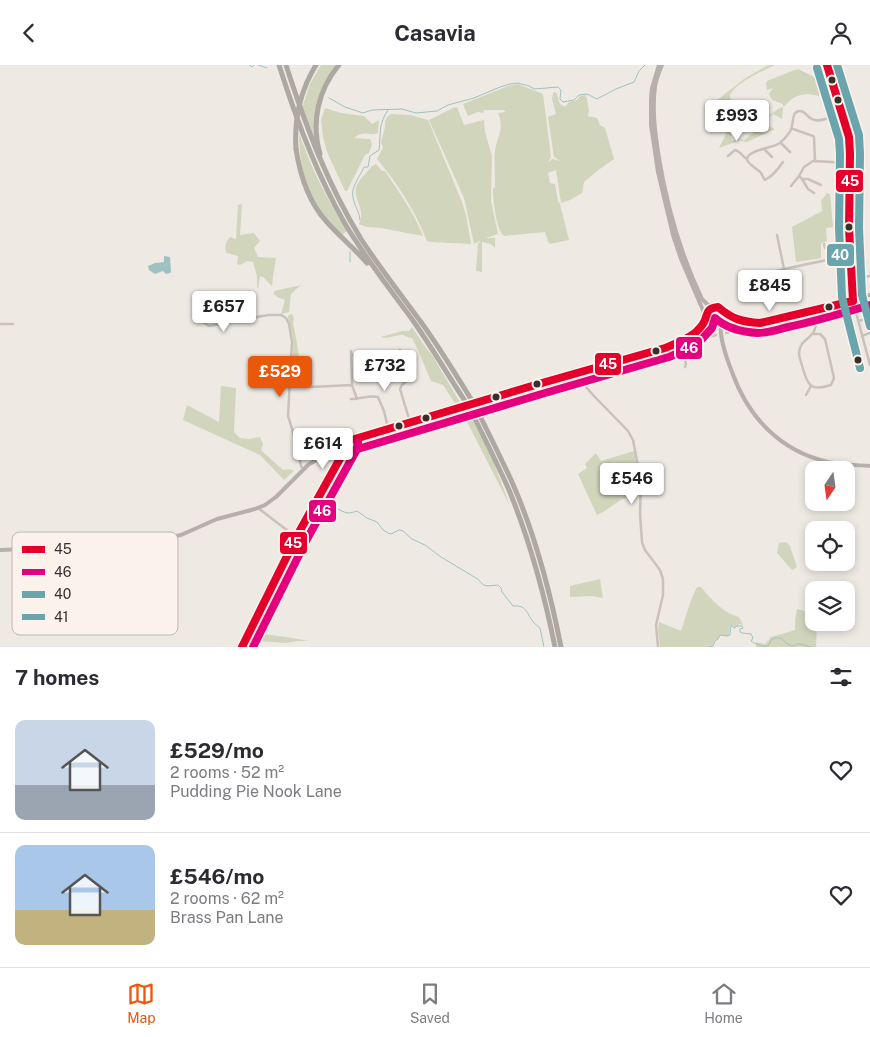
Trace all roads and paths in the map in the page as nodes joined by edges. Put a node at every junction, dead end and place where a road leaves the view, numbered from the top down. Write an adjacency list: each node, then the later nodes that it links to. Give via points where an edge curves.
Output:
1 (279, 65): 33 (highway, via 305,140 328,192 356,242)
2 (286, 65): 24 (highway, via 311,138)
3 (316, 65): 33 (highway, bridge, via 304,89 295,131 299,169 305,188 325,220)
4 (339, 65): 24 (highway, via 322,92 316,126 320,152)
5 (660, 65): 36 (main road, via 654,124 661,171 684,258 702,299); 40 (main road, via 652,88 651,125 659,179 680,254)
6 (826, 65): 18 (street, via 846,125)
7 (835, 116): 8 (street, via 814,120 798,111 793,116)
8 (793, 128): 9 (street); 15 (street, via 814,137)
9 (780, 143): 10 (street); 11 (street)
10 (764, 149): 13 (street); 14 (street, via 752,153)
11 (790, 152)
12 (728, 156): 14 (street, via 735,150)
13 (772, 157)
14 (748, 159): 16 (street, via 764,180 773,175)
15 (815, 161): 17 (street, via 833,162); 19 (street, via 807,164)
16 (783, 162)
17 (839, 166): 18 (street); 21 (street)
18 (850, 167): 28 (street)
19 (799, 177): 20 (street); 23 (street)
20 (802, 179): 22 (street); 25 (street)
21 (838, 181)
22 (821, 185)
23 (791, 186)
24 (335, 192): 77 (highway, via 372,256 436,344)
25 (814, 193)
26 (777, 235): 30 (street)
27 (824, 244): 28 (street, via 825,248)
28 (850, 248): 29 (street)
29 (850, 255): 30 (street); 35 (street)
30 (784, 269): 31 (street)
31 (776, 271)
32 (870, 276): 34 (street, via 864,277)
33 (393, 294): 77 (highway)
34 (868, 296): 35 (main road)
35 (853, 301): 38 (main road); 44 (street)
36 (713, 307): 39 (main road); 40 (main road)
37 (196, 310): 83 (street, via 198,317 209,326 268,315 286,318 292,342 288,416)
38 (814, 311): 45 (main road, via 763,323); 58 (street)
39 (723, 312): 42 (main road); 43 (main road)
40 (705, 316): 48 (main road); 52 (main road)
41 (870, 318): 44 (street)
42 (735, 319): 43 (main road); 45 (main road)
43 (722, 321): 48 (main road); 59 (main road)
44 (858, 321): 60 (street)
45 (743, 322): 51 (street)
46 (0, 324): 47 (street)
47 (13, 325)
48 (712, 325): 52 (main road); 59 (main road)
49 (733, 326): 53 (street)
50 (751, 326): 51 (street)
51 (743, 328): 53 (street)
52 (697, 330): 57 (main road)
53 (735, 331): 55 (street)
54 (706, 332): 61 (street)
55 (726, 333)
56 (870, 333): 60 (street)
57 (692, 334): 62 (street); 70 (main road, via 662,349)
58 (814, 334): 72 (street, via 803,343 799,353); 72 (street, via 825,339 834,378 831,385)
59 (718, 335): 61 (street); 82 (main road, via 740,393 768,430 811,457 838,464)
60 (862, 336): 66 (street)
61 (708, 337): 62 (street)
62 (695, 341): 69 (street, via 680,345)
63 (400, 350): 79 (street, via 414,379 401,385 400,389)
64 (350, 351): 67 (street)
65 (371, 353): 67 (street)
66 (868, 353): 68 (street)
67 (351, 355): 71 (street)
68 (870, 365)
69 (685, 367)
70 (578, 373): 79 (main road); 90 (street, via 585,386 633,440 641,482 642,542 660,570 664,585 656,625)
71 (352, 385): 73 (street); 76 (street)
72 (811, 386): 74 (street)
73 (310, 387)
74 (808, 395)
75 (351, 399): 76 (street)
76 (357, 399): 80 (street, via 378,397)
77 (468, 400): 78 (highway, bridge)
78 (474, 410): 88 (highway, via 536,566); 89 (highway, via 512,483 527,521 549,592)
79 (410, 422): 80 (main road)
80 (388, 428): 81 (main road)
81 (348, 441): 83 (main road); 86 (street)
82 (869, 465)
83 (303, 469): 84 (main road, via 276,497)
84 (258, 508): 85 (main road, via 217,519); 86 (street)
85 (178, 536)
86 (296, 537): 87 (street)
87 (242, 647)
88 (555, 647)
89 (561, 647)
90 (658, 647)

